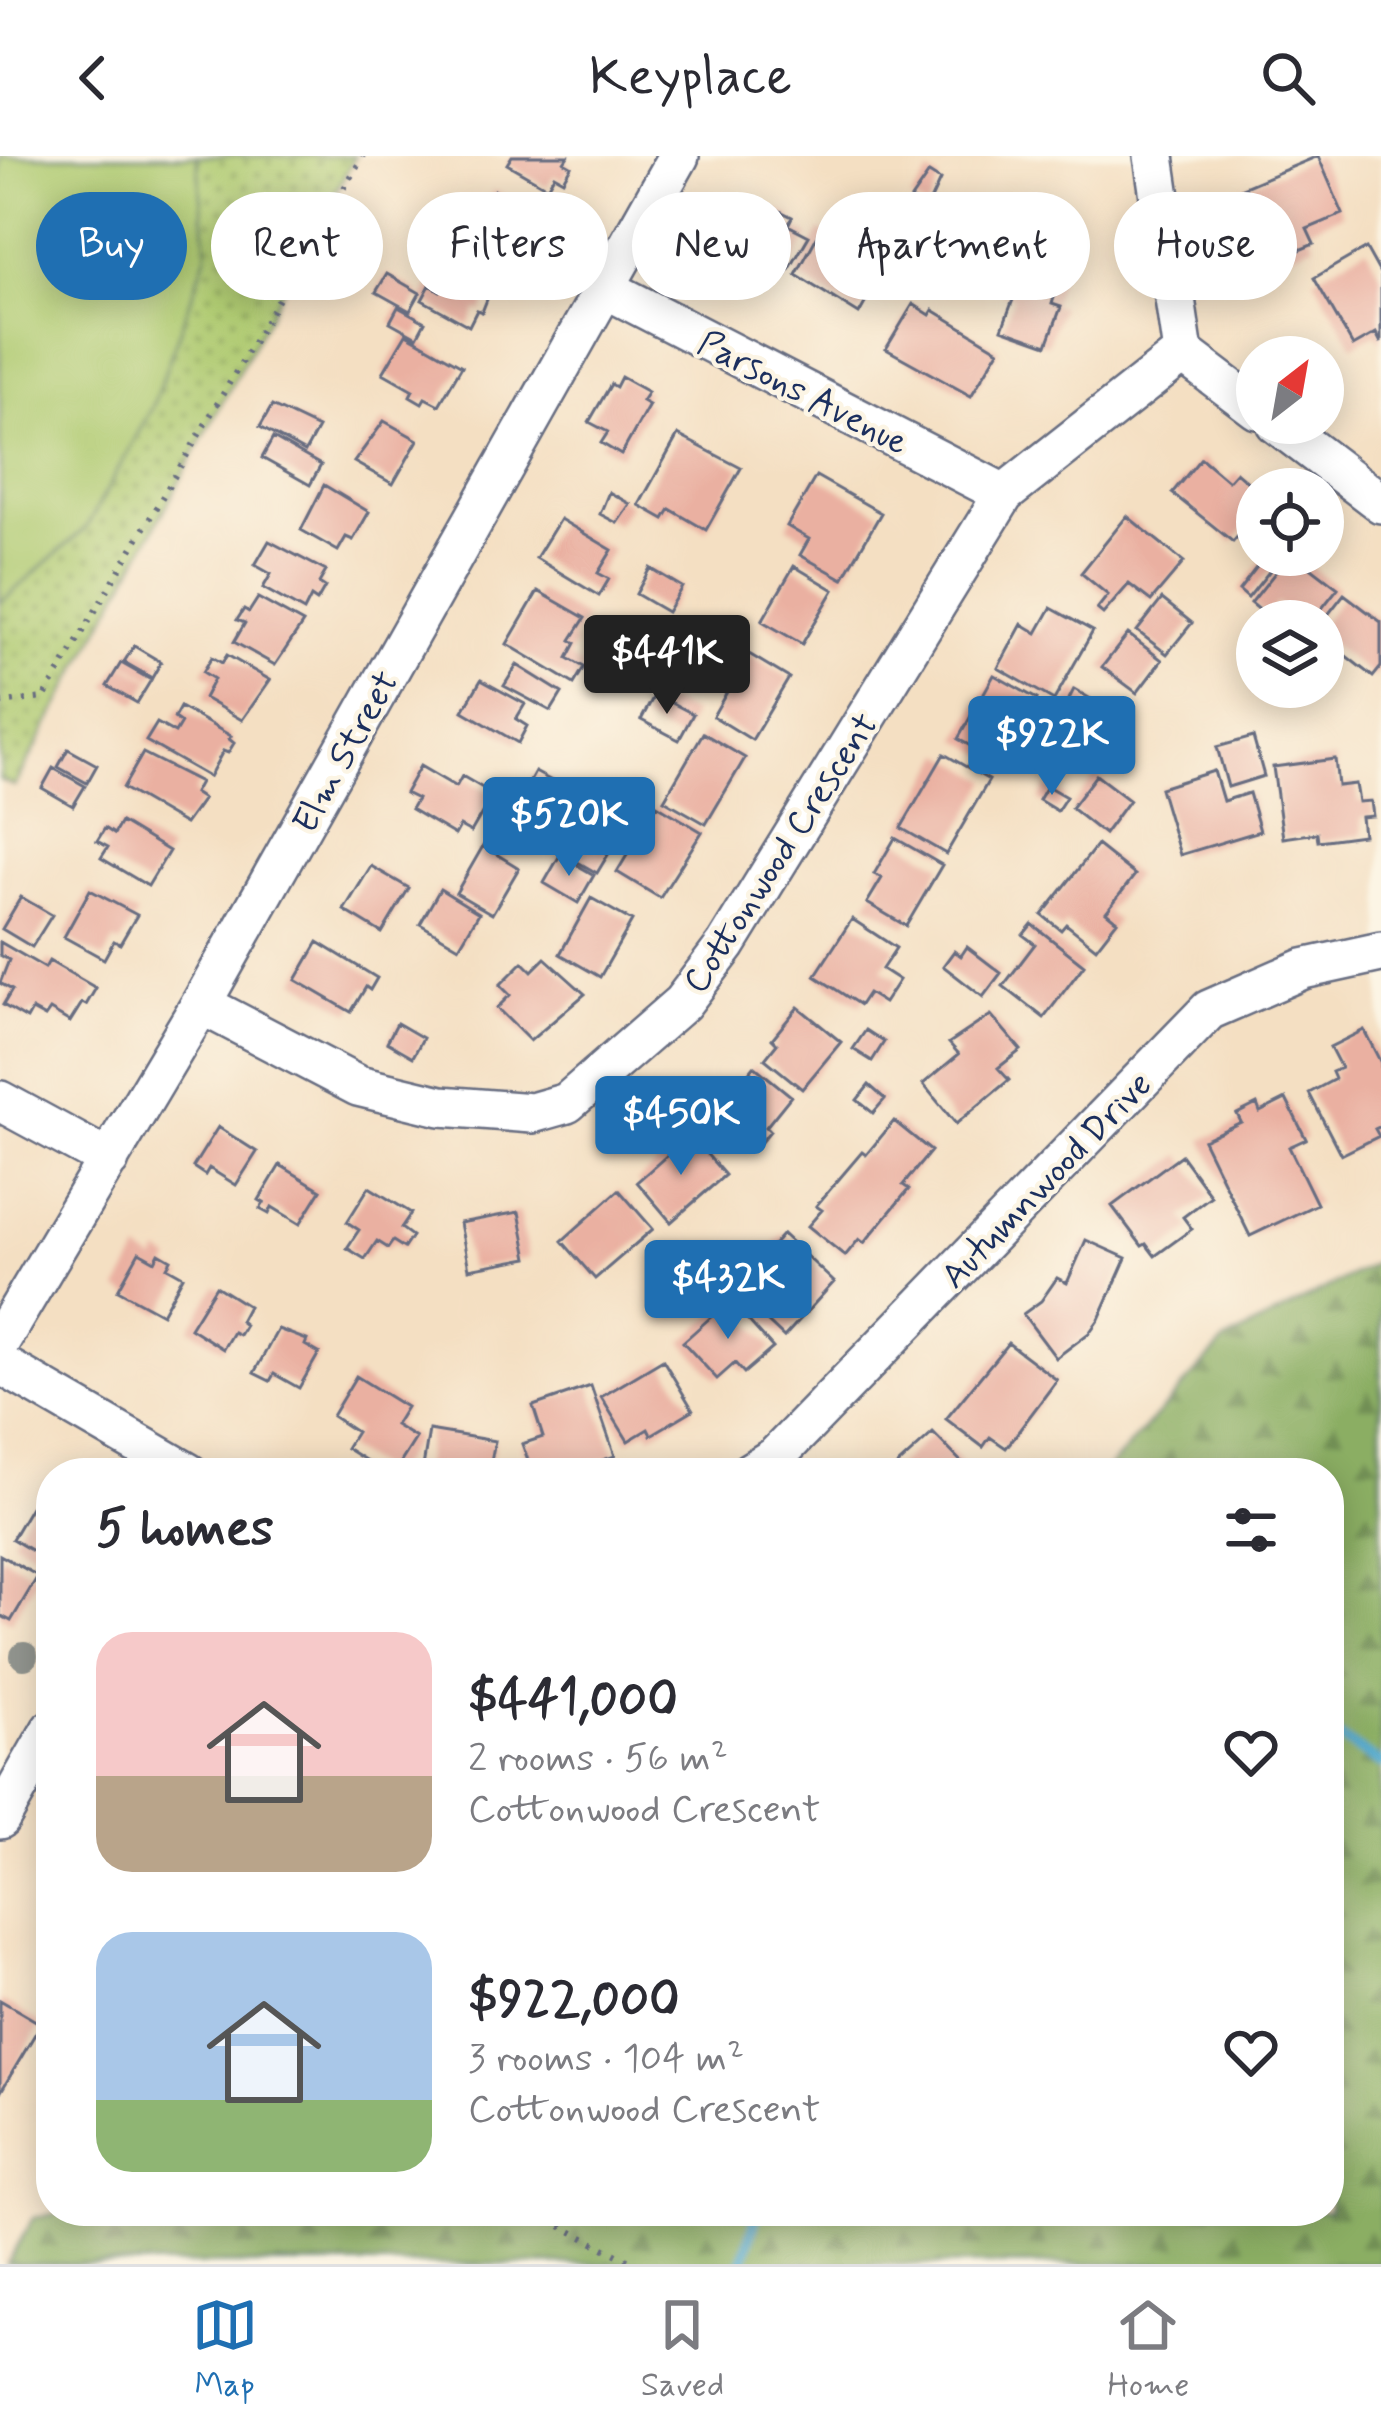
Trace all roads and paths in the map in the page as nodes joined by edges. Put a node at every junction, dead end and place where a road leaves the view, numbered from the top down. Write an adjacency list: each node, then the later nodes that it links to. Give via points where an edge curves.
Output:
1 (363, 156): 12 (path, via 44,698)
2 (679, 156): 4 (street, Elm Street)
3 (1154, 156): 7 (street)
4 (608, 281)
5 (608, 290): 10 (street, Parsons Avenue)
6 (597, 300): 14 (street, Elm Street)
7 (1184, 353): 8 (street); 10 (street, Cottonwood Crescent)
8 (1236, 393)
9 (1304, 444): 11 (street)
10 (1004, 494): 14 (street, Cottonwood Crescent, via 726,946 682,1003 567,1103 532,1114 441,1106 358,1087)
11 (1381, 503)
12 (0, 703)
13 (1381, 952): 20 (street, Autumnwood Drive, via 1304,969 1209,1010)
14 (201, 1004): 16 (street, Elm Street)
15 (0, 1101): 16 (street)
16 (110, 1160): 17 (street, Elm Street)
17 (0, 1342)
18 (0, 1364): 19 (street)
19 (162, 1458)
20 (774, 1458)
21 (36, 1756): 22 (street)
22 (0, 1819)
23 (559, 2226): 24 (path)
24 (635, 2264)

